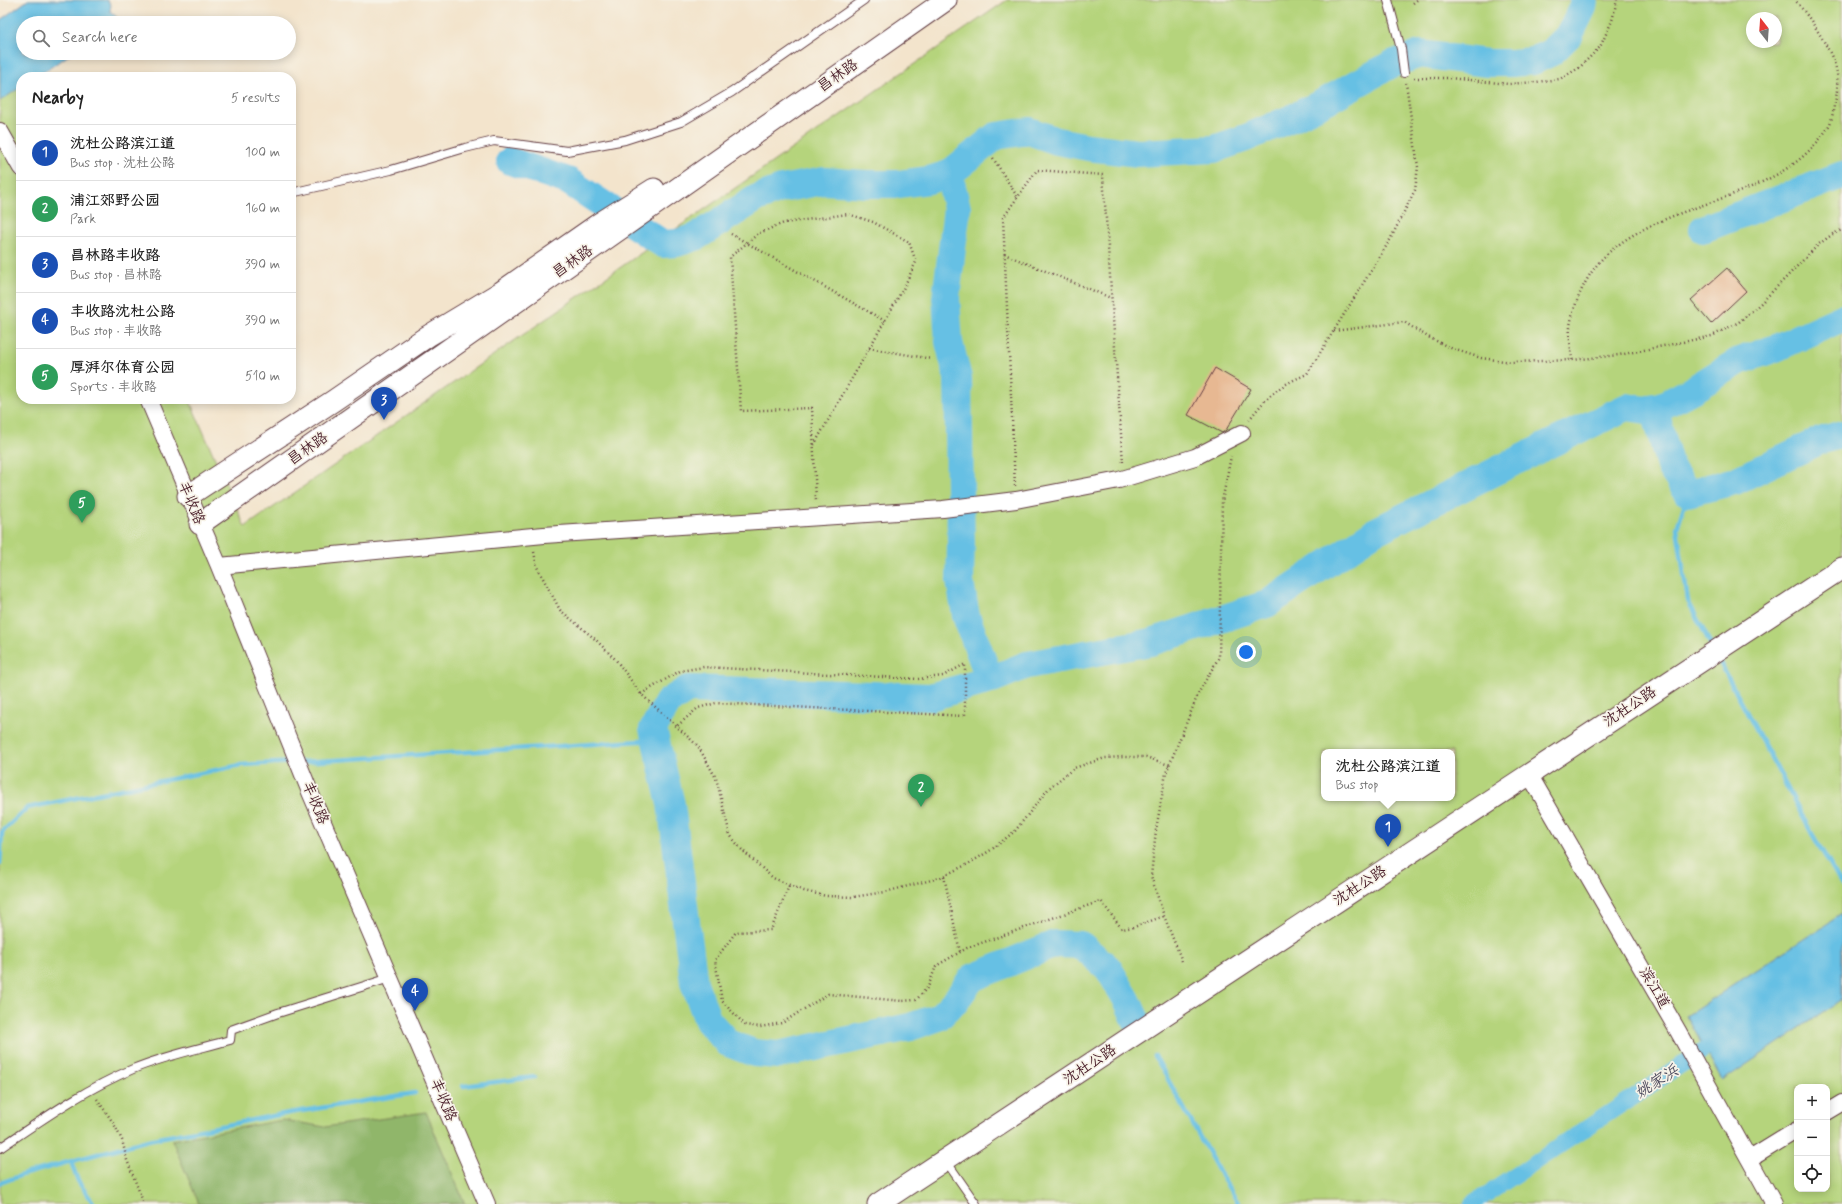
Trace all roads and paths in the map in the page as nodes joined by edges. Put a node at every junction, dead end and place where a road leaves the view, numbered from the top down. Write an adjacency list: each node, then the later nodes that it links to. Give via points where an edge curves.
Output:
1 (864, 0): 13 (lane, via 732,92 681,122 625,140 566,151 494,141 391,170)
2 (925, 0): 15 (street, 昌林路, via 811,77)
3 (946, 0): 15 (street, 昌林路)
4 (1388, 0): 9 (lane)
5 (1417, 0): 8 (path)
6 (1617, 0): 9 (path, via 1612,21 1600,47 1579,68 1560,78 1509,84)
7 (1795, 0): 26 (path, via 1808,15 1825,44 1837,72 1837,97 1830,123 1811,149 1780,173 1654,225 1612,249 1596,266 1581,289 1570,322)
8 (1413, 3)
9 (1405, 76): 23 (path, via 1418,168 1415,190 1390,240)
10 (0, 131): 12 (street)
11 (993, 158): 14 (path)
12 (16, 159)
13 (296, 192)
14 (1018, 198): 20 (path, via 1003,218); 21 (path, via 1037,170 1103,176)
15 (644, 204): 17 (street, 昌林路)
16 (1842, 230): 26 (path, via 1819,244 1739,322 1712,336 1619,355)
17 (603, 231): 31 (street, 昌林路, via 428,336); 34 (street, 昌林路)
18 (730, 234): 19 (path)
19 (746, 244): 22 (path); 22 (path, via 759,233 784,223 848,214 872,222 909,242 916,262); 29 (path, via 730,257 741,411 812,408)
20 (1004, 254): 21 (path); 32 (path)
21 (1112, 298): 30 (path)
22 (884, 321): 24 (path)
23 (1334, 331): 26 (path, via 1404,322 1453,349 1481,358 1512,362); 28 (path, via 1307,374 1285,384 1265,399)
24 (869, 348): 25 (path); 29 (path)
25 (932, 359)
26 (1572, 360)
27 (150, 404): 31 (street, 丰收路)
28 (1242, 433): 30 (street, via 1195,457); 40 (path, via 1229,460 1222,502 1219,657 1199,692)
29 (814, 445): 33 (path)
30 (1124, 478): 32 (street)
31 (188, 496): 34 (street, 丰收路)
32 (1016, 500): 33 (street, via 942,510)
33 (817, 517): 35 (street)
34 (200, 524): 36 (street, 丰收路)
35 (531, 536): 36 (street); 38 (path, via 537,567 560,610 616,660)
36 (219, 566): 47 (street, 丰收路)
37 (1842, 568): 41 (street, 沈杜公路)
38 (642, 695): 39 (path); 39 (path, via 680,671 704,666 918,679 944,676 965,664 965,716 716,703 698,708)
39 (677, 726): 43 (path, via 698,746 716,778 730,834 754,862 773,878)
40 (1169, 765): 42 (path, via 1146,757 1124,757 1105,758 1074,768 1049,788 1015,831 991,850); 44 (path, via 1156,830 1151,876)
41 (1529, 774): 53 (street, 滨江道); 54 (street, 沈杜公路)
42 (944, 876): 43 (path, via 885,892 853,897 826,896); 45 (path)
43 (789, 886): 45 (path, via 771,930 736,932 715,960 722,1001 744,1025 760,1027 782,1023 828,994 916,1000 928,987 936,966)
44 (1164, 916): 45 (path, via 1122,929 1101,901 989,939); 46 (path)
45 (960, 952)
46 (1182, 961)
47 (390, 978): 48 (lane, via 231,1030 230,1040 134,1068); 56 (street, 丰收路)
48 (92, 1089): 52 (lane, via 57,1109); 55 (path, via 122,1140)
49 (1842, 1103): 50 (street)
50 (1830, 1110)
51 (1794, 1132): 53 (street)
52 (0, 1148)
53 (1750, 1158): 59 (street, 滨江道)
54 (946, 1161): 57 (street, 沈杜公路); 58 (lane)
55 (144, 1204)
56 (487, 1204)
57 (878, 1204)
58 (976, 1204)
59 (1774, 1204)

